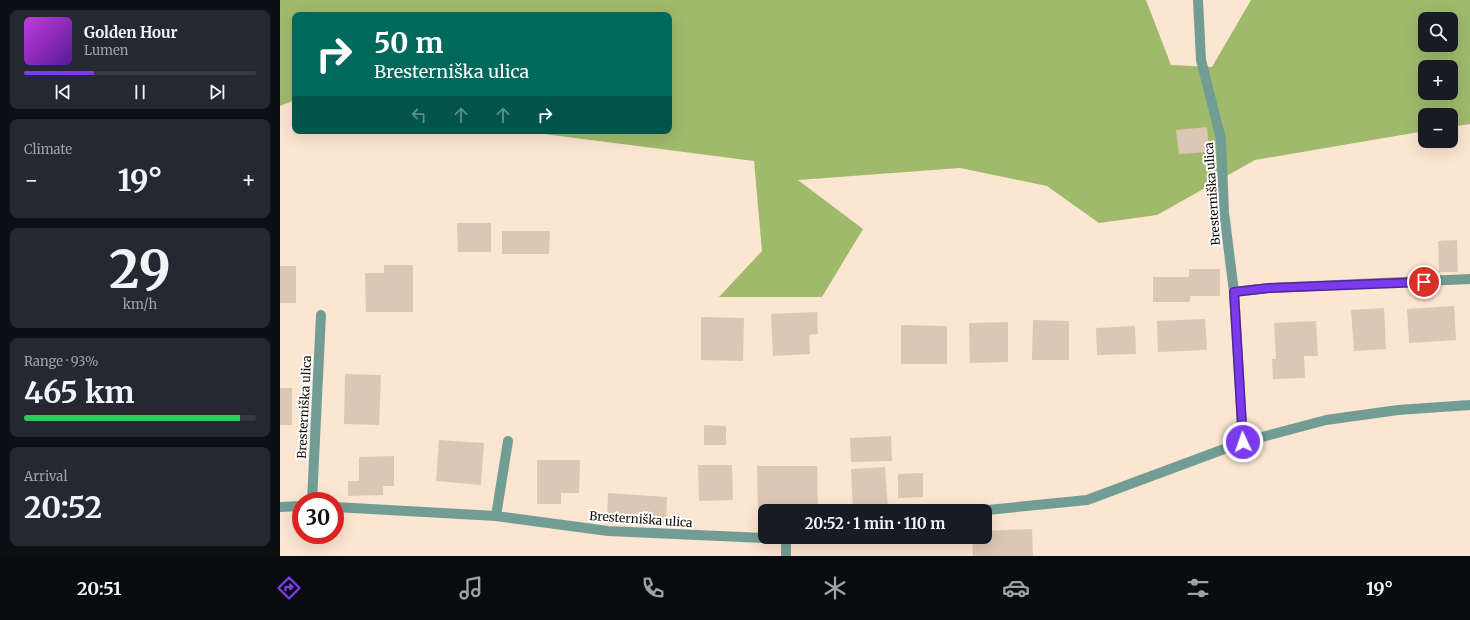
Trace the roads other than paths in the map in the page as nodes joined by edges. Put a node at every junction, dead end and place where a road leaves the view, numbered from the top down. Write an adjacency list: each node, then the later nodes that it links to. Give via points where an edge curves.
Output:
1 (1198, 0): 3 (street, Bresterniška ulica, via 1201,60 1221,139 1224,212)
2 (1470, 279): 3 (street, via 1269,288)
3 (1234, 292): 7 (street, Bresterniška ulica)
4 (321, 315): 8 (street, Bresterniška ulica)
5 (1470, 405): 7 (street, via 1398,410 1326,420)
6 (508, 441): 13 (street)
7 (1243, 442): 12 (street, via 1088,500)
8 (312, 492)
9 (292, 506): 10 (street)
10 (280, 507)
11 (344, 508): 13 (street, Bresterniška ulica)
12 (992, 510)
13 (496, 516): 14 (street, Bresterniška ulica, via 608,531)
14 (758, 538)
15 (786, 544): 16 (street)
16 (786, 556)

